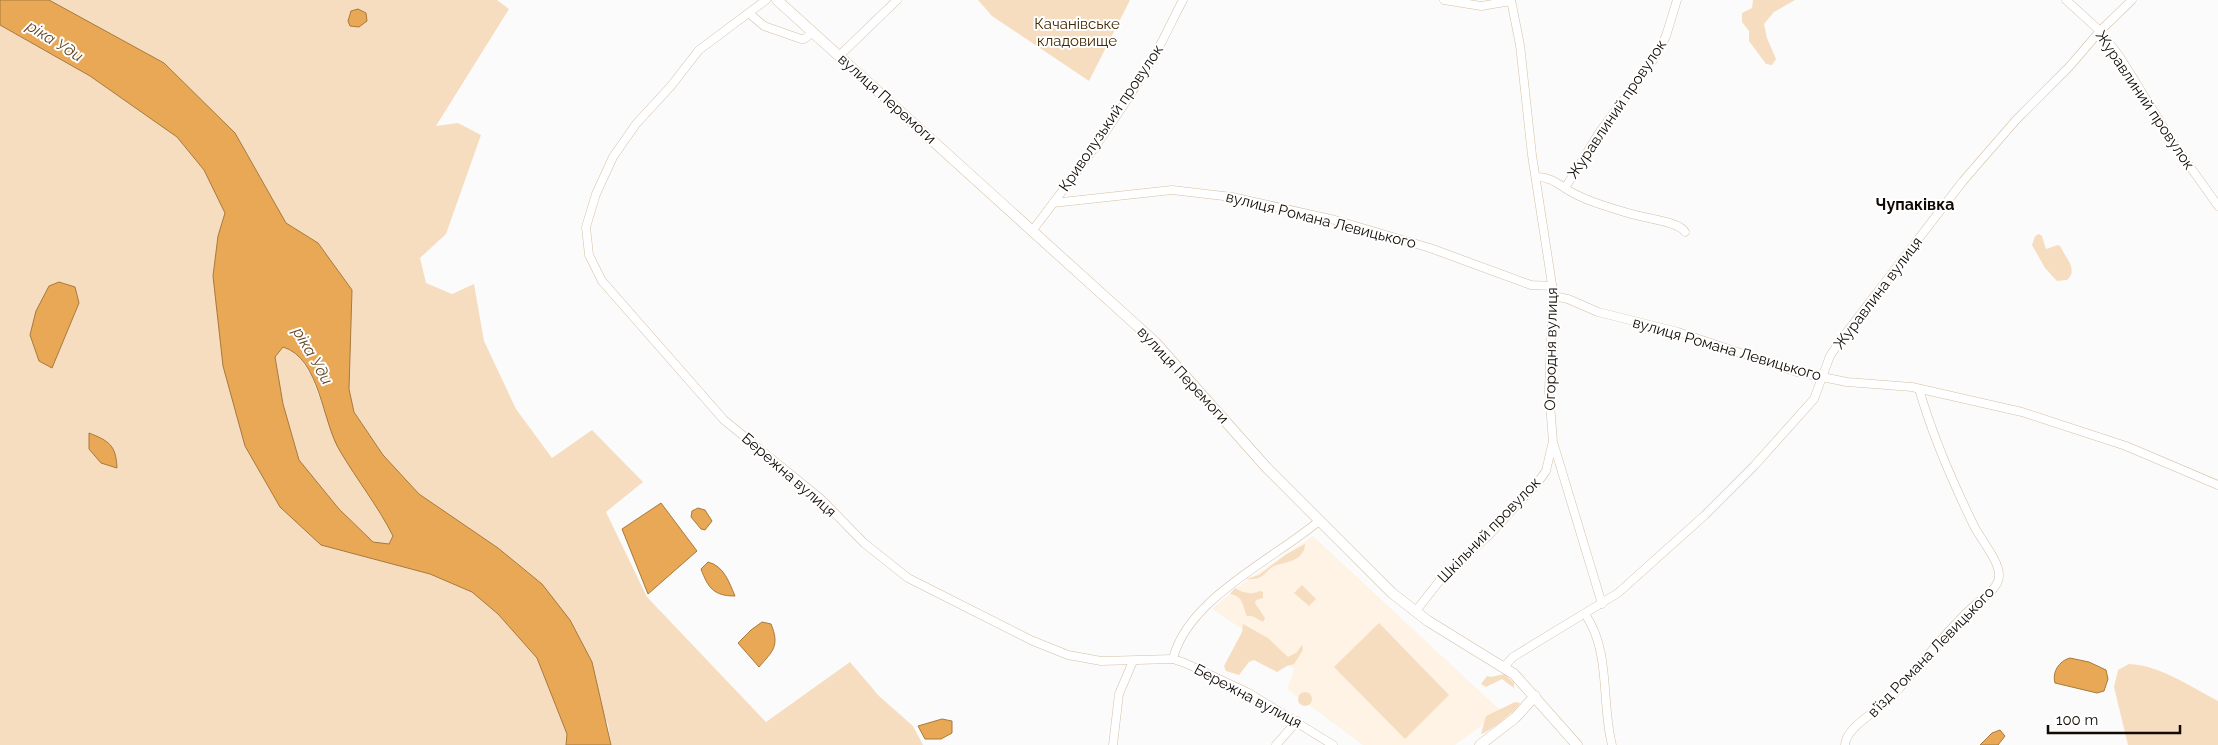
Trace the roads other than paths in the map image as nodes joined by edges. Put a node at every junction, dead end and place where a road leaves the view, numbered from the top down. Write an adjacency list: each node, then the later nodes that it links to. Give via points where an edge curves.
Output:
1 (766, 0): 10 (street, Бережна вулиця)
2 (777, 0): 12 (street, вулиця Перемоги)
3 (896, 0): 13 (street)
4 (1183, 0): 16 (street, Криволузький провулок, via 1138,82)
5 (1444, 0): 9 (street, via 1481,6)
6 (1678, 0): 15 (street, Журавлиний провулок, via 1658,52 1599,133)
7 (2066, 0): 11 (street, Журавлиний провулок)
8 (2132, 0): 11 (street, Журавлина вулиця)
9 (1511, 1): 14 (street, Огородня вулиця, via 1520,46)
10 (750, 14): 12 (street, via 764,26 801,39); 31 (street, Бережна вулиця, via 699,50 670,88 636,124 613,157 596,194 586,227 586,244 596,272 724,420 822,500 864,543 899,571 917,583 1052,649 1088,659)
11 (2100, 31): 17 (street, Журавлиний провулок); 22 (street, Журавлина вулиця, via 1963,181 1840,341)
12 (812, 33): 13 (street, вулиця Перемоги)
13 (839, 56): 18 (street, вулиця Перемоги)
14 (1536, 177): 15 (street, via 1549,178); 20 (street, Огородня вулиця)
15 (1565, 188): 19 (street, via 1629,214 1680,225)
16 (1053, 203): 18 (street, Криволузький провулок); 20 (street, вулиця Романа Левицького, via 1172,190 1232,197 1335,220 1430,248 1531,285)
17 (2218, 206)
18 (1032, 231): 26 (street, вулиця Перемоги, via 1155,342 1266,467)
19 (1686, 232)
20 (1552, 286): 21 (street, Огородня вулиця)
21 (1554, 296): 22 (street, вулиця Романа Левицького, via 1598,312 1678,332 1769,364); 24 (street, Огородня вулиця, via 1549,391)
22 (1822, 377): 23 (street, вулиця Романа Левицького); 27 (street, Журавлина вулиця, via 1814,399 1754,466 1653,563)
23 (1919, 389): 25 (street, вулиця Романа Левицького, via 2022,412 2077,429); 41 (street, в’їзд Романа Левицького, via 1942,453 1999,576 1994,588 1947,632 1886,702 1852,732)
24 (1553, 442): 27 (street, Огородня вулиця); 28 (street, Шкільний провулок, via 1546,471 1538,482 1489,535 1441,579)
25 (2218, 485)
26 (1319, 521): 28 (street, вулиця Перемоги); 30 (street, via 1284,549 1245,573 1213,600 1179,638)
27 (1602, 604): 29 (street, Журавлина вулиця)
28 (1415, 612): 32 (street, вулиця Перемоги)
29 (1585, 614): 32 (street, Журавлина вулиця, via 1518,653); 40 (street, via 1600,645 1606,722)
30 (1172, 659): 31 (street, Бережна вулиця); 34 (street, Бережна вулиця, via 1229,683)
31 (1133, 661): 35 (street, via 1119,694)
32 (1504, 667): 33 (street, вулиця Перемоги)
33 (1534, 696): 38 (street, via 1515,718); 39 (street, вулиця Перемоги)
34 (1297, 721): 36 (street); 37 (street, Бережна вулиця)
35 (1113, 745)
36 (1276, 745)
37 (1334, 745)
38 (1480, 745)
39 (1576, 745)
40 (1612, 745)
41 (1845, 745)

